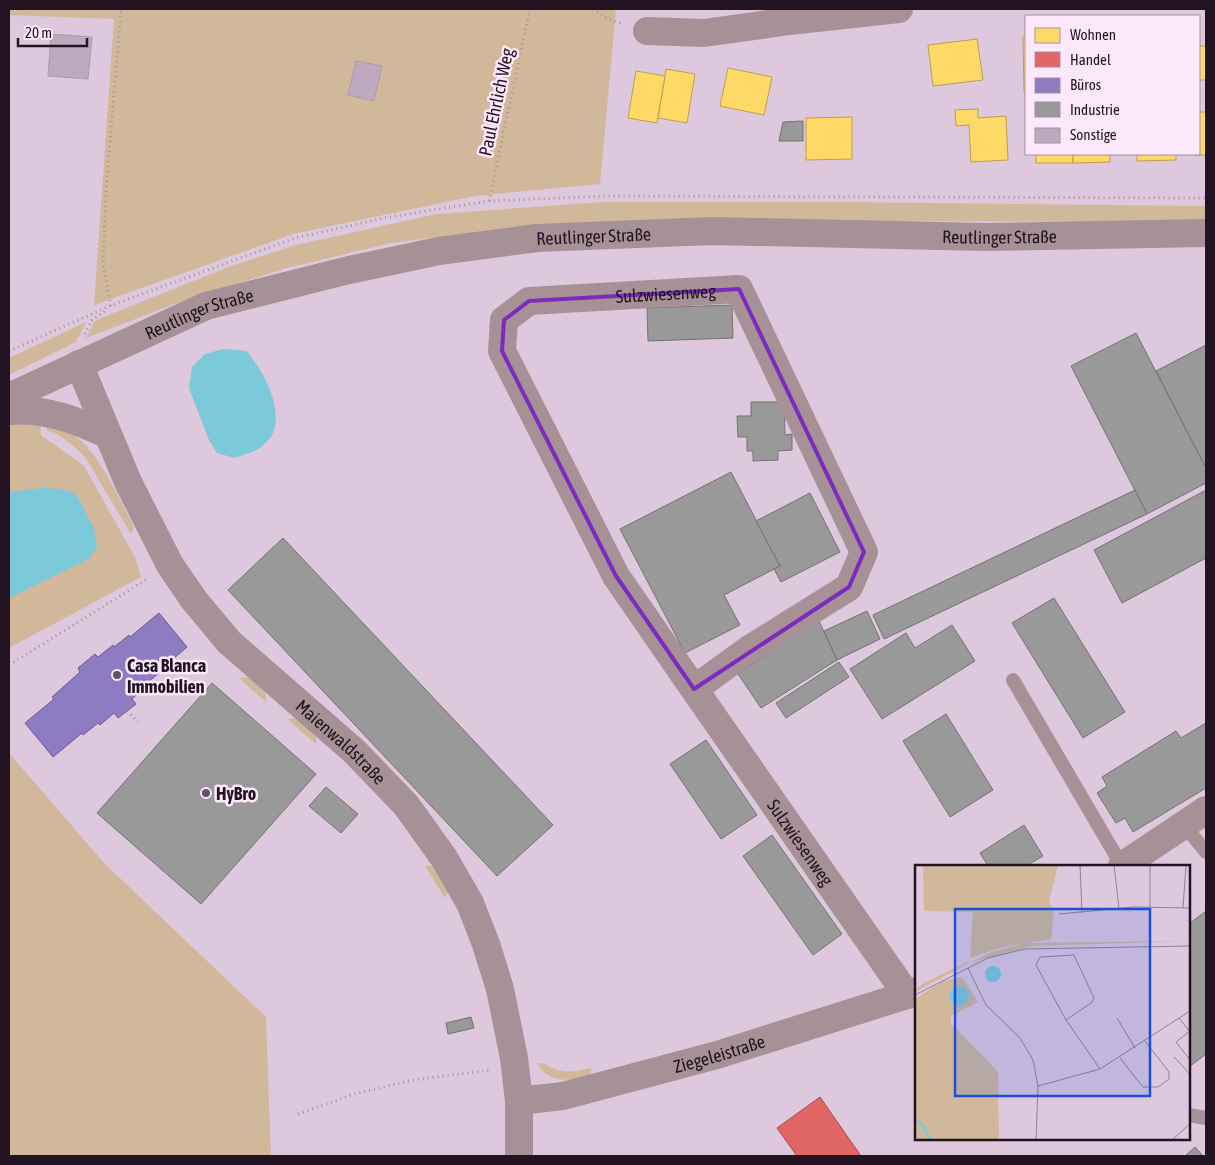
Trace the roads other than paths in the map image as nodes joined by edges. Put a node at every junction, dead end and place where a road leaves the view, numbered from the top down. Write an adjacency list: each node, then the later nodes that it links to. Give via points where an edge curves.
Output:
1 (900, 9): 2 (street)
2 (789, 15): 3 (street, via 704,33)
3 (647, 30)
4 (1206, 233): 5 (street, Reutlinger Straße, via 984,237 712,232 537,238 439,251 206,306)
5 (79, 364): 6 (street, Reutlinger Straße); 8 (street, Maienwaldstraße)
6 (9, 397)
7 (9, 411): 8 (street, via 46,412)
8 (108, 435): 17 (street, Maienwaldstraße, via 170,564 194,600 228,642 361,758 406,805 444,858 470,903 500,989)
9 (1013, 680): 14 (lane)
10 (694, 689): 10 (street, Sulzwiesenweg, via 748,650 849,587 864,552 739,289 529,301 504,320 502,351 616,576); 16 (street, Sulzwiesenweg)
11 (1206, 810): 12 (street)
12 (1184, 825): 13 (lane); 15 (street)
13 (1206, 852)
14 (1121, 865)
15 (1124, 865)
16 (912, 993): 17 (street, Ziegeleistraße, via 698,1060 563,1096)
17 (519, 1101): 20 (street, Maienwaldstraße)
18 (1190, 1115): 19 (lane)
19 (1206, 1118)
20 (519, 1156)

